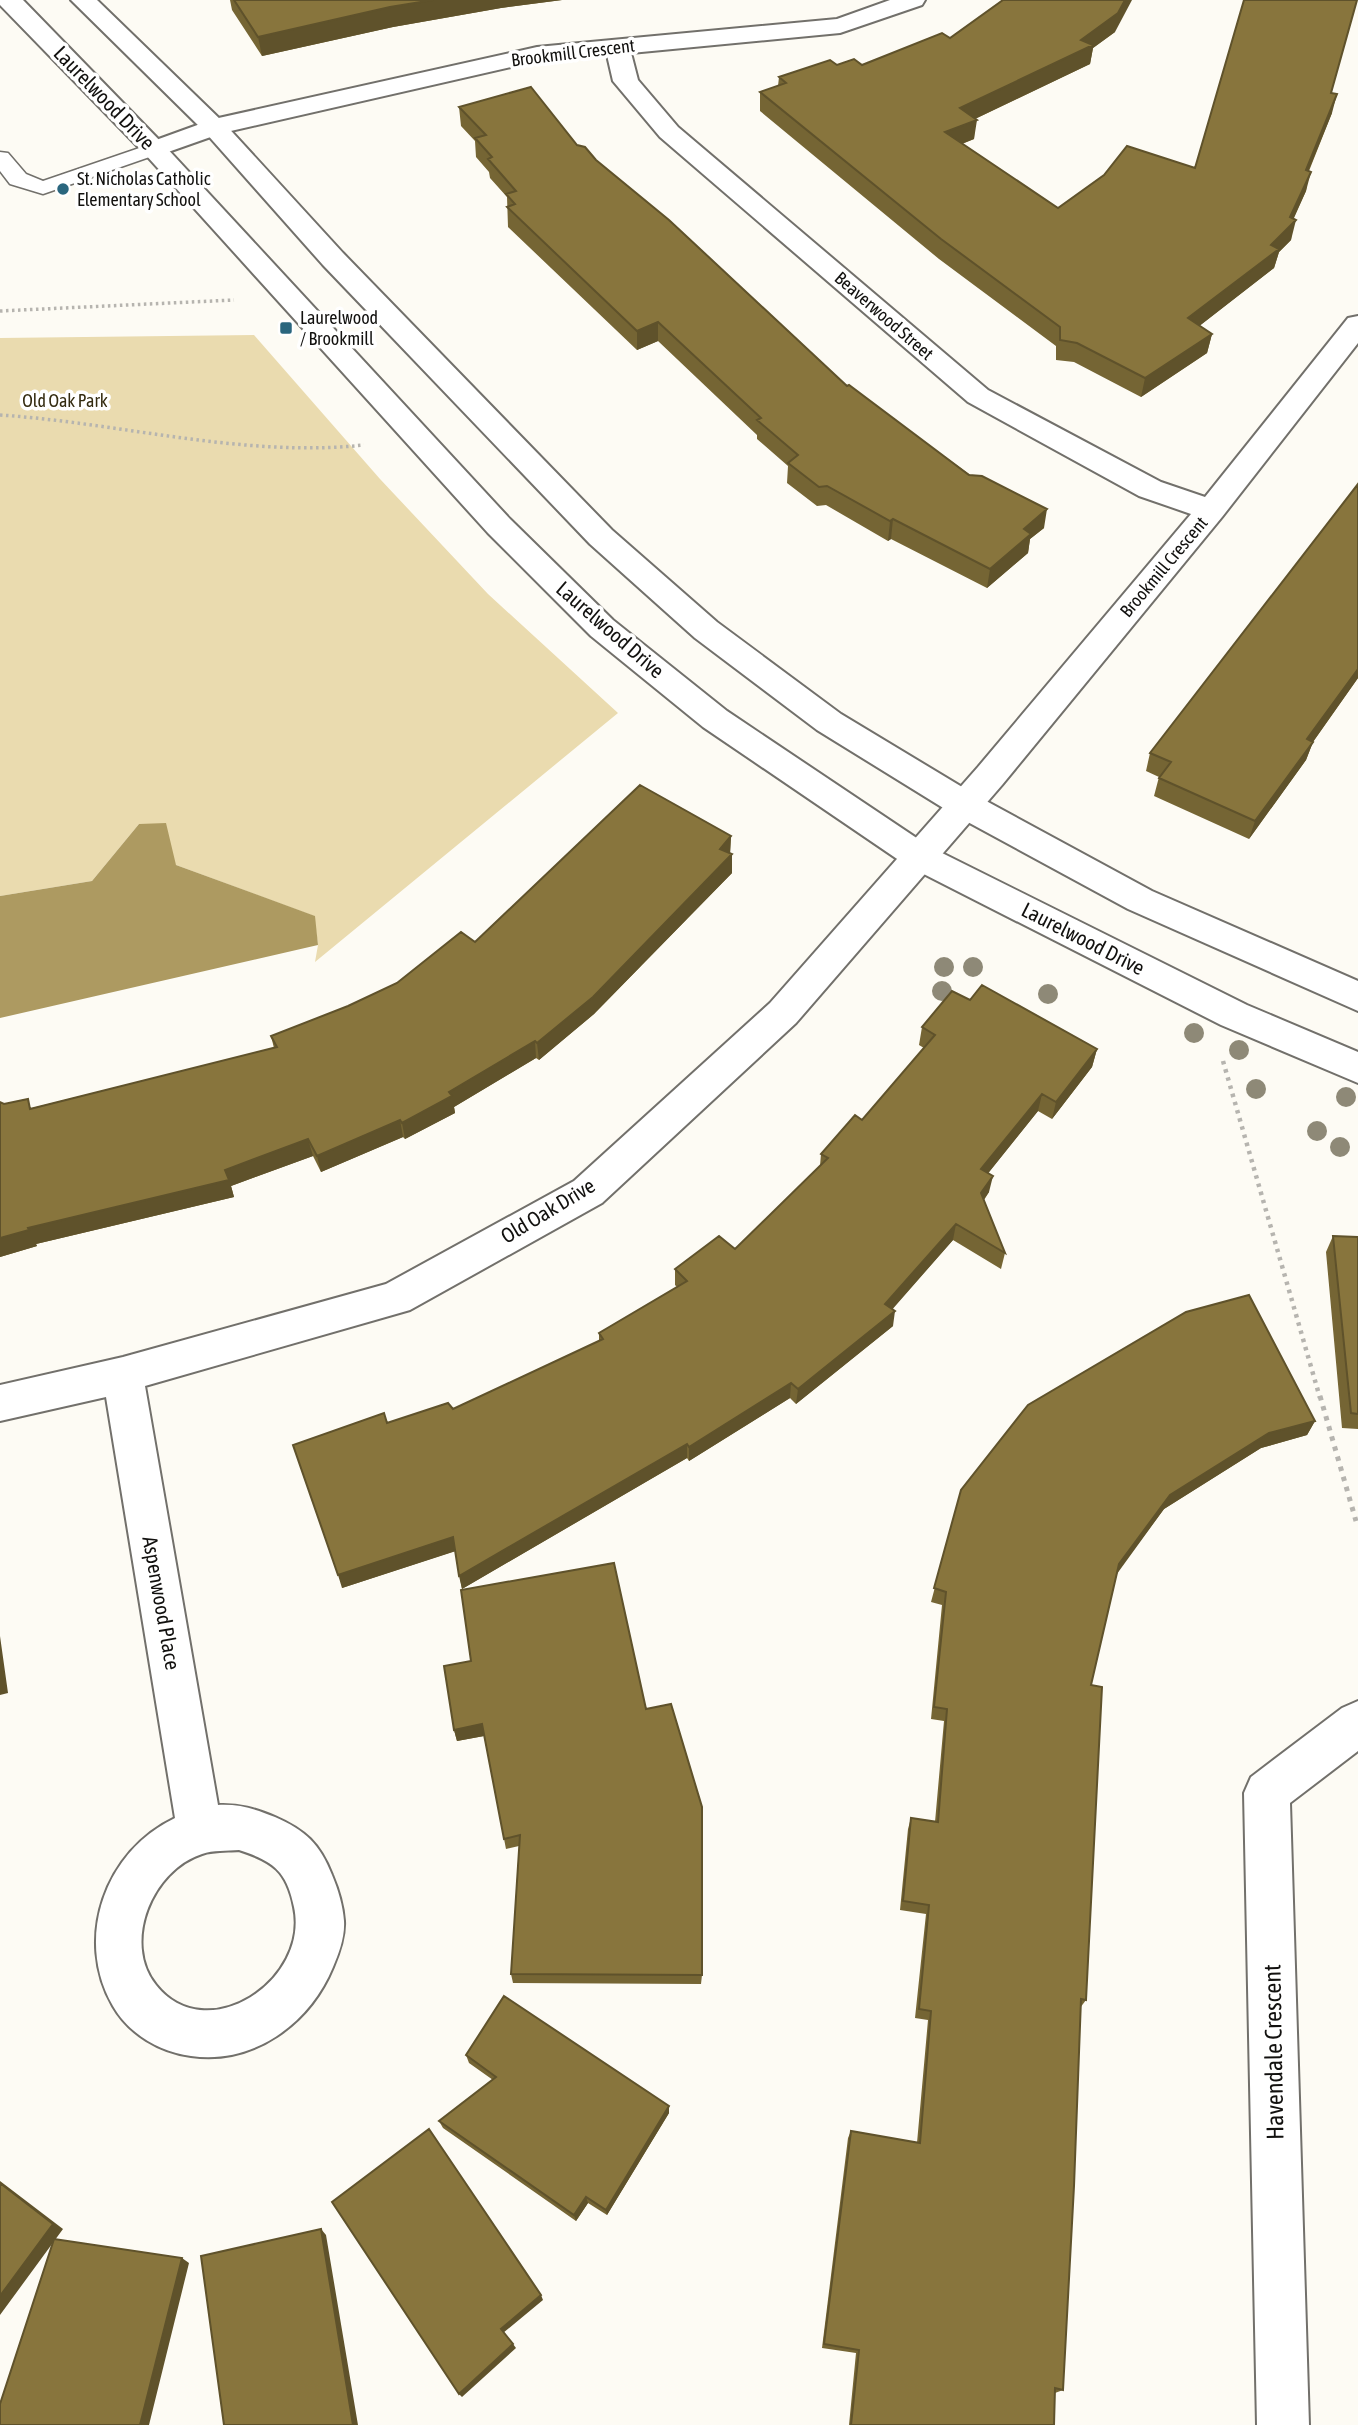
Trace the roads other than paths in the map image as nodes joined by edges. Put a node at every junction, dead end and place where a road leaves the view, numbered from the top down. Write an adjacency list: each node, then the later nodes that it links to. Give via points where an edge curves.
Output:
1 (9, 0): 6 (street, Laurelwood Drive)
2 (83, 0): 5 (street)
3 (913, 0): 4 (street, Brookmill Crescent, via 840,26)
4 (617, 47): 5 (street, Brookmill Crescent, via 537,54); 9 (street, Beaverwood Street, via 626,82 669,132 978,396 1150,489)
5 (214, 127): 6 (street, Brookmill Crescent); 10 (street, via 333,259 601,537 706,630 829,722)
6 (154, 149): 7 (lane, via 43,188 18,179); 11 (street, Laurelwood Drive, via 499,526 601,628 715,719)
7 (0, 158)
8 (1358, 324): 9 (street, Brookmill Crescent)
9 (1211, 510): 10 (street, Brookmill Crescent)
10 (965, 805): 11 (street, Old Oak Drive); 12 (street, via 1140,900)
11 (918, 856): 13 (street, Laurelwood Drive, via 1234,1015); 14 (street, Old Oak Drive, via 783,1013 588,1192 396,1298)
12 (1358, 997)
13 (1358, 1068)
14 (123, 1375): 15 (street, Old Oak Drive); 17 (street, Aspenwood Place)
15 (0, 1404)
16 (1358, 1723): 18 (street, Havendale Crescent, via 1267,1793)
17 (200, 1831): 17 (street, via 167,1847 128,1892 117,1927 121,1972 136,2003 163,2025 197,2034 223,2033 259,2022 289,1997 312,1960 321,1924 314,1886 297,1857 271,1837 239,1827)
18 (1283, 2425)

